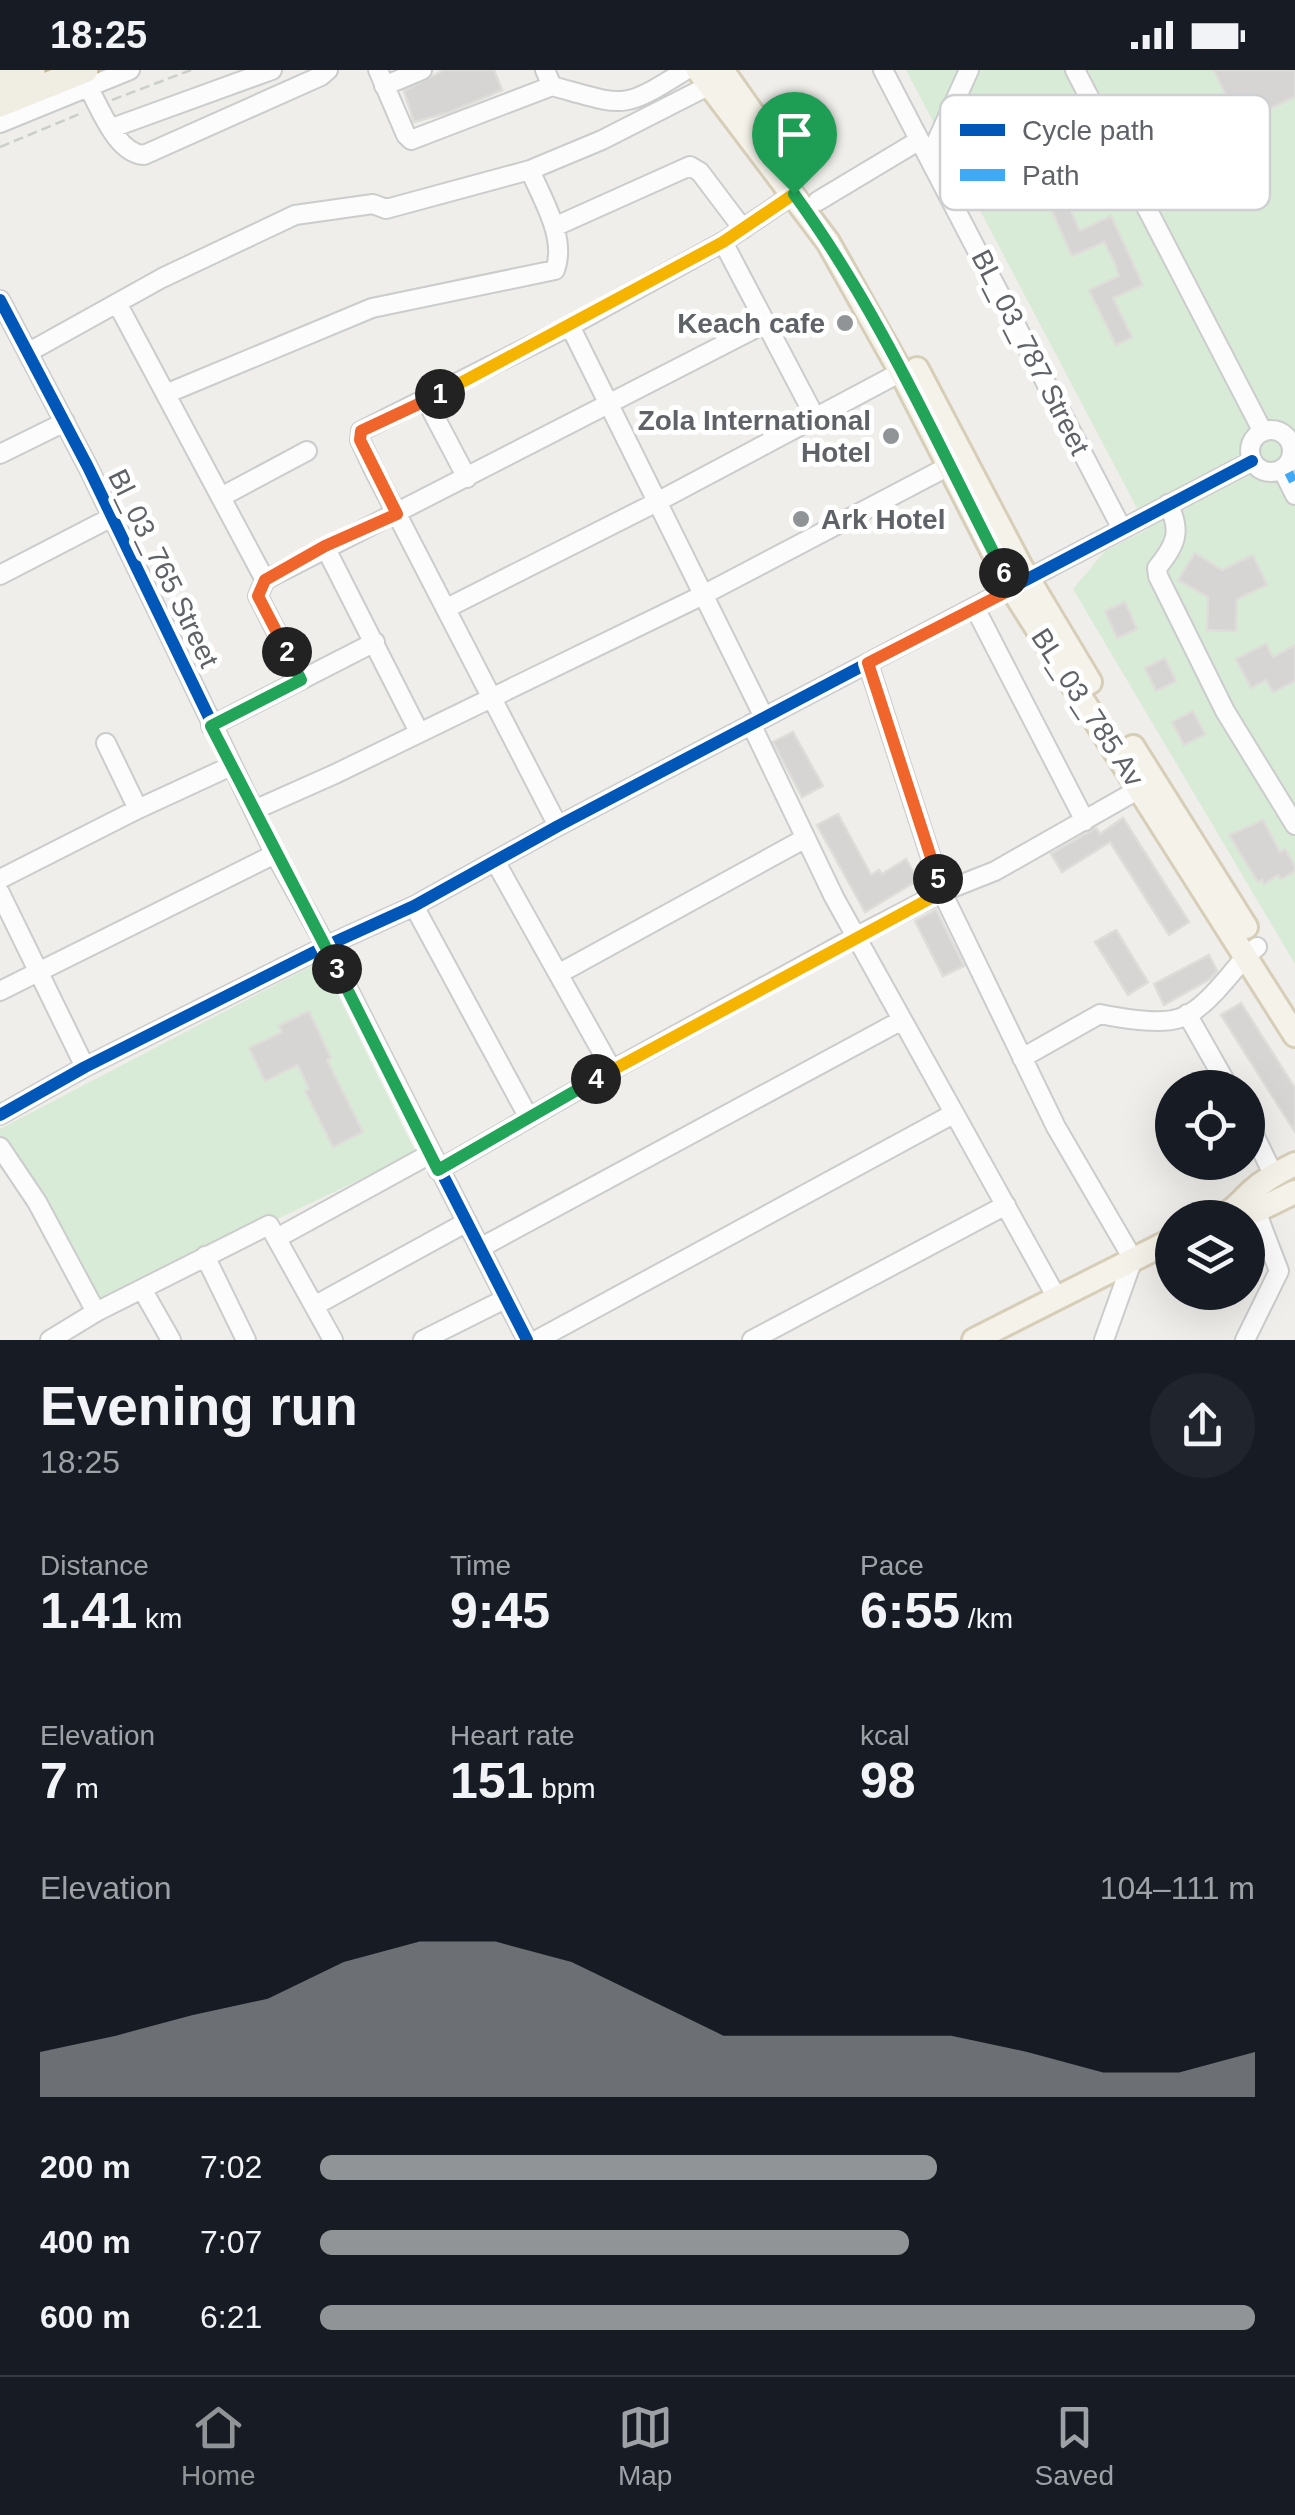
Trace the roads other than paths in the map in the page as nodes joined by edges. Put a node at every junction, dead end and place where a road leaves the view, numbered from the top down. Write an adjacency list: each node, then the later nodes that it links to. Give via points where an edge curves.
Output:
1 (32, 70): 14 (highway)
2 (130, 70): 13 (street)
3 (272, 70): 19 (street)
4 (328, 70): 19 (street, via 144,155 124,147)
5 (422, 70): 11 (street)
6 (686, 70): 12 (street, via 639,99 615,104)
7 (884, 70): 21 (street, BL_03_787 Street)
8 (968, 70): 15 (street)
9 (1074, 70): 16 (street)
10 (710, 75): 23 (street, via 602,140); 25 (main road, BL_03_785 Av); 26 (main road, BL_03_785 Av)
11 (381, 78): 12 (street, via 411,140)
12 (548, 78)
13 (87, 79): 17 (highway); 18 (street); 19 (street)
14 (0, 83)
15 (957, 95)
16 (1087, 95)
17 (0, 104)
18 (0, 123)
19 (112, 128)
20 (940, 133): 22 (street)
21 (918, 141): 22 (street, BL_03_787 Street); 26 (street)
22 (930, 156): 24 (street, BL_03_787 Street)
23 (530, 170): 29 (street); 33 (street, via 386,209 373,204 306,211)
24 (940, 175)
25 (794, 194): 30 (street); 38 (main road, BL_03_785 Av)
26 (818, 201): 62 (main road, BL_03_785 Av, via 911,358)
27 (958, 210): 58 (street, BL_03_787 Street)
28 (1147, 210): 44 (street)
29 (554, 228): 30 (street, via 690,166); 39 (street, via 560,256 555,270 372,308)
30 (742, 229): 31 (street)
31 (723, 242): 34 (street); 35 (street)
32 (0, 300): 36 (street, Bl_03_765 Street)
33 (117, 303): 37 (street); 39 (street)
34 (764, 324): 41 (street); 42 (street)
35 (570, 326): 40 (street); 41 (street)
36 (7, 331): 37 (street, Bl_03_765 Street)
37 (29, 352): 43 (street, Bl_03_765 Street)
38 (901, 372): 42 (street); 49 (main road, BL_03_785 Av)
39 (168, 393): 53 (street)
40 (426, 400): 51 (street); 56 (street, via 361,431)
41 (611, 404): 51 (street); 54 (street)
42 (815, 417): 54 (street)
43 (64, 422): 47 (street); 57 (street, Bl_03_765 Street)
44 (1263, 432): 45 (street, via 1275,430); 48 (street, via 1250,448)
45 (1292, 440): 50 (street, via 1292,457)
46 (307, 451): 53 (street)
47 (0, 454)
48 (1252, 461): 50 (street, via 1262,470); 55 (street)
49 (949, 466): 62 (main road, BL_03_785 Av); 63 (street)
50 (1282, 470): 52 (street)
51 (467, 478): 56 (street)
52 (1295, 495)
53 (221, 497): 61 (street)
54 (655, 503): 63 (street); 64 (street)
55 (1168, 504): 58 (street); 79 (street, via 1176,537 1158,576 1225,710)
56 (397, 514): 59 (street); 64 (street)
57 (112, 518): 60 (street); 71 (street, Bl_03_765 Street)
58 (1122, 528): 62 (street)
59 (325, 546): 61 (street); 66 (street)
60 (0, 575)
61 (265, 580): 68 (street, via 258,596)
62 (1020, 584): 65 (street); 75 (main road, BL_03_785 Av); 90 (main road, BL_03_785 Av, via 1213,872)
63 (702, 596): 69 (street); 70 (street)
64 (446, 608): 69 (street)
65 (975, 608): 67 (street); 78 (street)
66 (375, 642): 68 (street); 72 (street)
67 (868, 663): 70 (street); 86 (street)
68 (301, 680): 71 (street)
69 (492, 696): 72 (street); 80 (street)
70 (758, 720): 80 (street); 81 (street)
71 (211, 726): 74 (street, Bl_03_765 Street)
72 (419, 732): 77 (street)
73 (106, 743): 76 (street)
74 (231, 766): 76 (street); 77 (street, Bl_03_765 Street)
75 (1140, 788): 78 (street); 90 (main road, BL_03_785 Av)
76 (138, 808): 84 (street)
77 (254, 810): 82 (street, Bl_03_765 Street)
78 (1085, 821): 86 (street)
79 (1295, 825)
80 (558, 826): 83 (street)
81 (804, 839): 88 (street); 92 (street)
82 (275, 854): 89 (street, Bl_03_765 Street); 91 (street)
83 (495, 862): 87 (street); 92 (street)
84 (0, 879)
85 (0, 892): 91 (street)
86 (942, 892): 88 (street); 98 (street)
87 (414, 906): 89 (street); 104 (street)
88 (856, 936): 96 (street); 100 (street)
89 (326, 946): 99 (street); 107 (street, Bl_03_765 Street)
90 (1251, 951): 94 (main road, BL_03_785 Av); 95 (street); 97 (main road, BL_03_785 Av)
91 (39, 971): 93 (street); 99 (street)
92 (560, 973): 100 (street)
93 (0, 991)
94 (1295, 1007)
95 (1187, 1014): 98 (street, via 1179,1020 1100,1014); 101 (street)
96 (902, 1020): 102 (street); 116 (street)
97 (1295, 1035)
98 (1022, 1058): 120 (street)
99 (86, 1068): 103 (street)
100 (612, 1070): 104 (street)
101 (1220, 1070)
102 (953, 1114): 113 (street); 134 (street)
103 (0, 1115)
104 (529, 1118): 107 (street)
105 (0, 1147): 127 (street)
106 (1265, 1157): 109 (street)
107 (434, 1162): 114 (street, Bl_03_765 Street); 115 (street)
108 (1295, 1164): 109 (main road)
109 (1273, 1174): 111 (main road)
110 (1295, 1192): 112 (main road)
111 (1245, 1200)
112 (1265, 1203)
113 (1006, 1205): 122 (street); 135 (street)
114 (466, 1222): 116 (street, Bl_03_765 Street); 125 (street)
115 (277, 1238): 119 (street, via 265,1226); 125 (street)
116 (480, 1248): 123 (street, Bl_03_765 Street)
117 (1155, 1248): 120 (main road)
118 (1265, 1252): 124 (street, via 1279,1271)
119 (205, 1256): 121 (street); 130 (street)
120 (1133, 1259): 122 (main road); 137 (street)
121 (142, 1289): 127 (street); 129 (street)
122 (1057, 1298): 136 (main road)
123 (505, 1299): 132 (street); 133 (street, Bl_03_765 Street)
124 (1265, 1299)
125 (314, 1306): 131 (street)
126 (1260, 1310): 138 (street)
127 (96, 1312): 128 (street)
128 (50, 1340)
129 (171, 1340)
130 (246, 1340)
131 (333, 1340)
132 (423, 1340)
133 (527, 1340)
134 (537, 1340)
135 (752, 1340)
136 (974, 1340)
137 (1104, 1340)
138 (1245, 1340)

